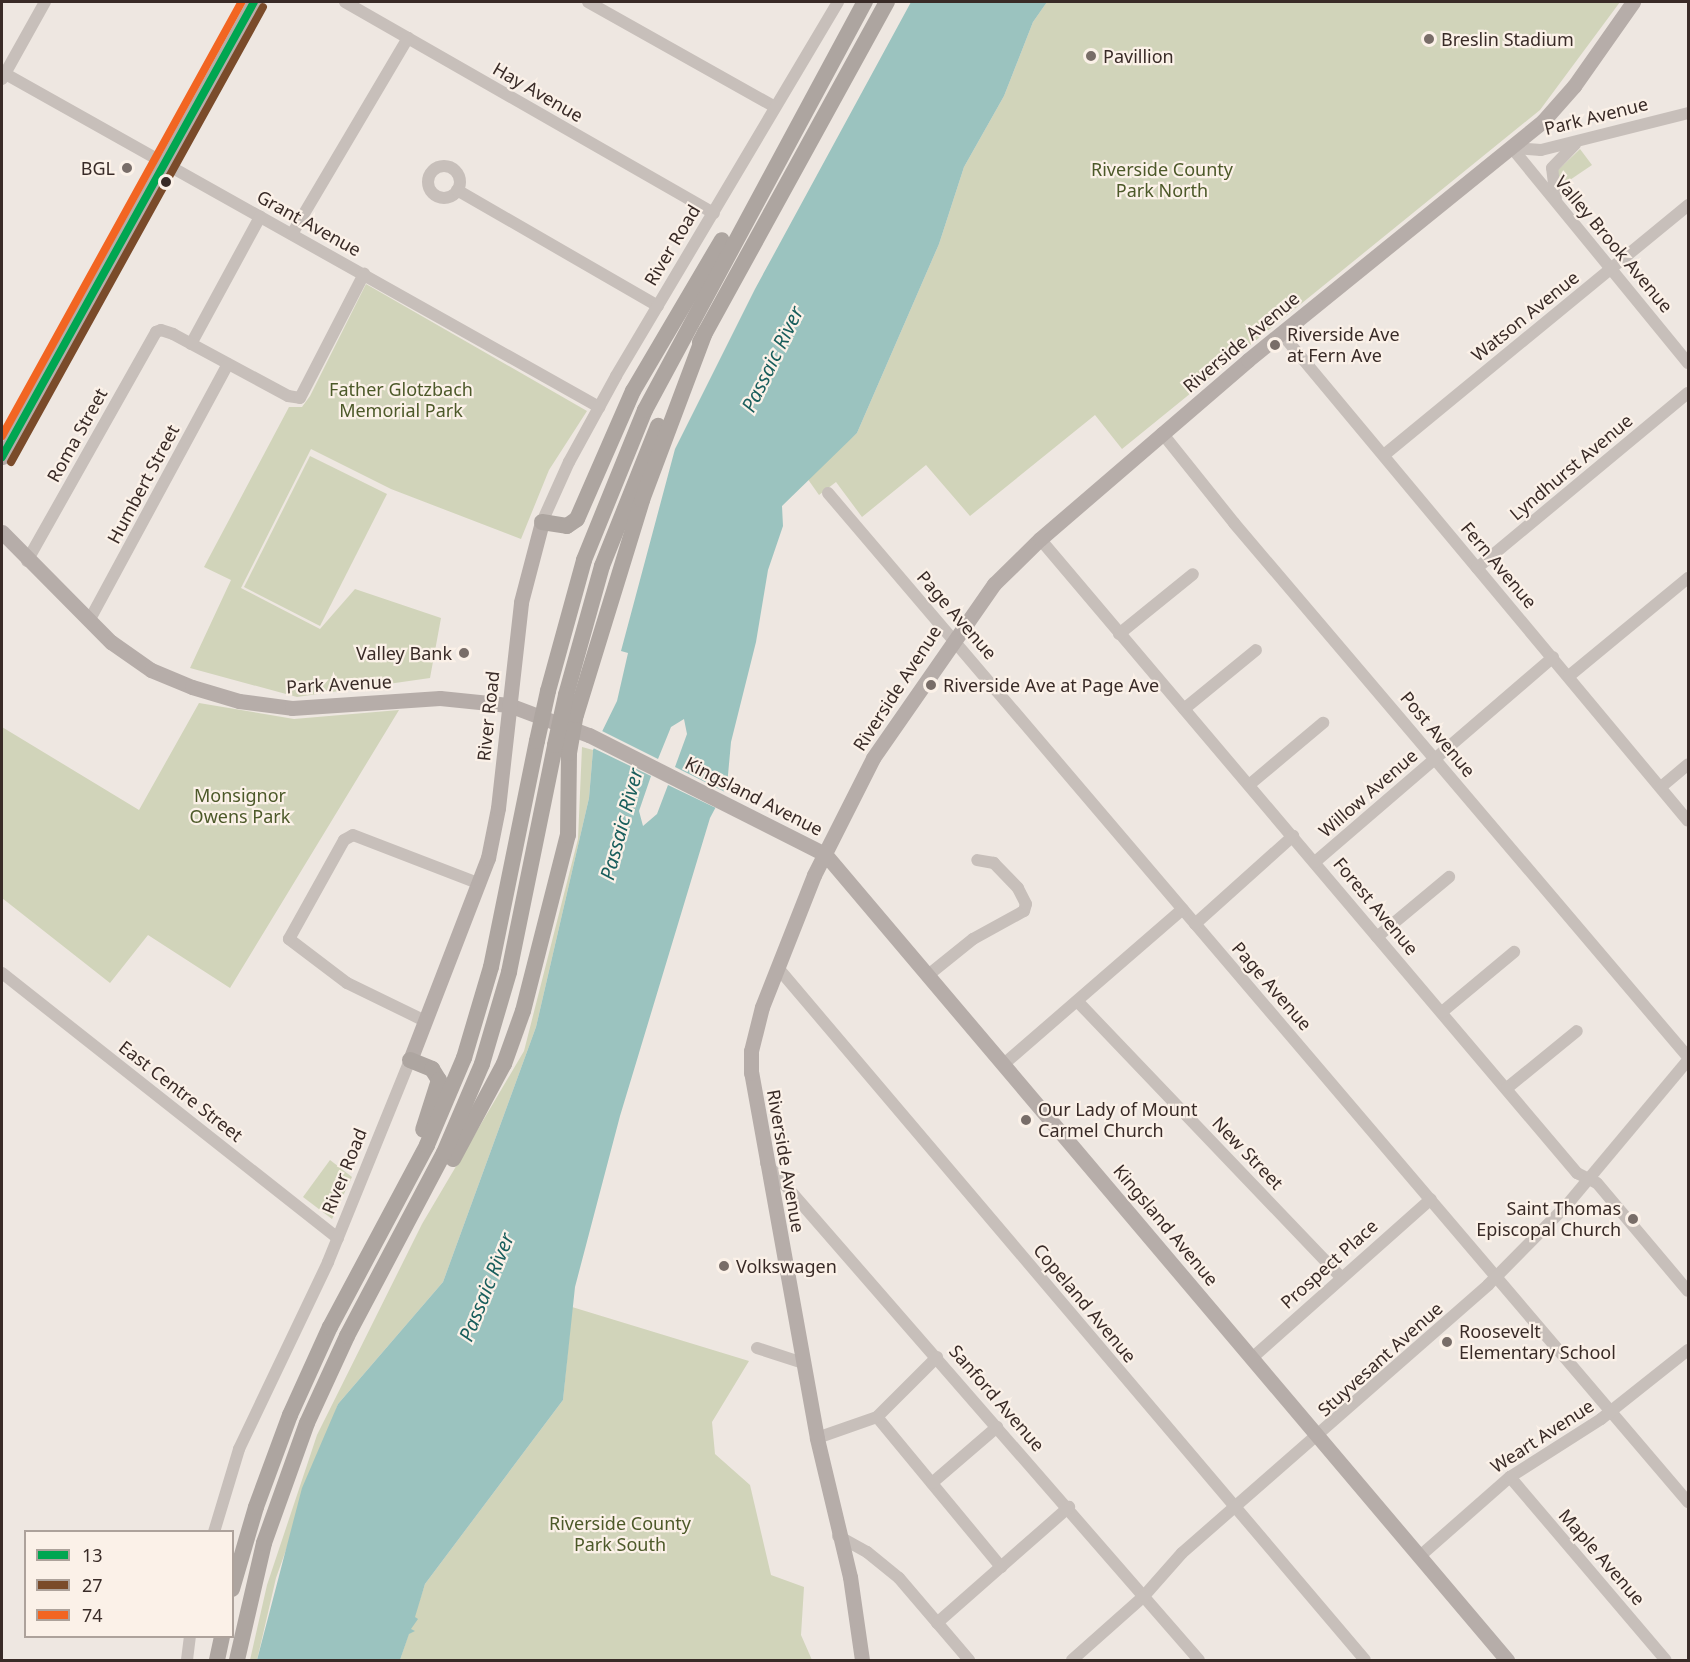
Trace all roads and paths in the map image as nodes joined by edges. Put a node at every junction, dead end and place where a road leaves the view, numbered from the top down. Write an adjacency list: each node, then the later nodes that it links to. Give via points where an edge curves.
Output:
1 (45, 2): 10 (street)
2 (254, 2): 16 (main road)
3 (345, 2): 9 (street, Hay Avenue)
4 (588, 2): 11 (street)
5 (838, 2): 11 (street, River Road)
6 (865, 2): 13 (highway)
7 (887, 2): 26 (highway)
8 (1633, 2): 15 (main road, Riverside Avenue, via 1558,105)
9 (408, 38): 20 (street, Hay Avenue); 22 (street)
10 (3, 75): 16 (street, Grant Avenue)
11 (775, 108): 20 (street, River Road)
12 (1689, 113): 14 (street, Park Avenue)
13 (795, 129): 37 (highway, via 645,368 578,519 567,526); 88 (highway, bridge, via 688,323 631,439 584,560 548,691 498,937 471,1038 432,1135)
14 (1589, 138): 15 (street, Park Avenue, via 1541,150); 18 (street, via 1570,147 1554,164 1551,177)
15 (1512, 148): 18 (street, Valley Brook Avenue); 27 (main road, Riverside Avenue)
16 (164, 165): 21 (street, Grant Avenue); 35 (main road)
17 (457, 190): 25 (street)
18 (1557, 204): 23 (street, Valley Brook Avenue)
19 (1689, 205): 23 (street, Watson Avenue)
20 (714, 213): 25 (street, River Road)
21 (260, 217): 22 (street, Grant Avenue); 28 (street)
22 (292, 234): 24 (street, Grant Avenue)
23 (1611, 271): 29 (street, Valley Brook Avenue); 34 (street, Watson Avenue)
24 (364, 274): 30 (street, via 300,398 288,396); 32 (street, Grant Avenue)
25 (658, 306): 32 (street, River Road)
26 (705, 332): 53 (highway, via 642,500); 83 (highway, bridge, via 624,507 592,597 566,695 516,941 492,1034 458,1124)
27 (1281, 333): 33 (main road, Riverside Avenue); 34 (street, Fern Avenue)
28 (191, 344): 30 (street); 40 (street, Roma Street, via 161,330 156,332)
29 (1689, 363)
30 (228, 364): 44 (street, Humbert Street)
31 (1689, 393): 41 (street, Lyndhurst Avenue)
32 (599, 407): 37 (street, River Road)
33 (1162, 433): 39 (main road, Riverside Avenue); 54 (street, Post Avenue)
34 (1384, 455): 41 (street, Fern Avenue)
35 (2, 457)
36 (828, 493): 46 (street, Page Avenue)
37 (542, 522): 50 (main road, River Road, via 521,602)
38 (2, 532): 40 (main road, Park Avenue)
39 (1040, 539): 45 (street, Forest Avenue); 46 (main road, Riverside Avenue, via 994,584)
40 (27, 561): 44 (main road, Park Avenue)
41 (1477, 568): 48 (street, Fern Avenue)
42 (1193, 574): 45 (street)
43 (1689, 578): 49 (street)
44 (89, 621): 50 (main road, Park Avenue, via 151,670 239,701 292,708 440,698)
45 (1119, 634): 51 (street, Forest Avenue)
46 (953, 638): 60 (main road, Riverside Avenue, via 873,758); 65 (street, Page Avenue)
47 (1256, 650): 51 (street)
48 (1553, 657): 49 (street, Fern Avenue); 54 (street, Willow Avenue)
49 (1569, 676): 57 (street, Fern Avenue)
50 (509, 705): 53 (main road, Park Avenue); 64 (main road, River Road, via 495,824)
51 (1184, 709): 56 (street, Forest Avenue)
52 (1323, 723): 56 (street)
53 (581, 732): 60 (main road, Kingsland Avenue); 83 (highway, via 568,835 518,1027 494,1084 431,1199)
54 (1435, 759): 62 (street, Willow Avenue); 76 (street, Post Avenue)
55 (1689, 765): 57 (street)
56 (1249, 785): 59 (street, Forest Avenue)
57 (1661, 788): 58 (street, Fern Avenue)
58 (1689, 822)
59 (1293, 836): 62 (street, Forest Avenue); 66 (street, Willow Avenue)
60 (825, 854): 69 (main road, Riverside Avenue); 71 (main road, Kingsland Avenue)
61 (977, 860): 71 (street, via 994,863 1018,888 1026,904 1024,910 973,939)
62 (1316, 862): 67 (street, Forest Avenue)
63 (1449, 877): 67 (street)
64 (480, 884): 74 (main road, River Road); 74 (street, via 353,835 344,840 289,939 347,983)
65 (1183, 909): 66 (street, Page Avenue); 72 (street)
66 (1195, 924): 82 (street, Page Avenue)
67 (1377, 938): 73 (street, Forest Avenue)
68 (1514, 952): 73 (street)
69 (778, 968): 80 (main road, Riverside Avenue, via 751,1051); 103 (street, Copeland Avenue)
70 (2, 972): 84 (street, East Centre Street)
71 (927, 976): 78 (main road, Kingsland Avenue)
72 (1079, 1003): 78 (street); 86 (street, New Street)
73 (1442, 1012): 79 (street, Forest Avenue)
74 (425, 1021): 77 (main road, River Road)
75 (1577, 1031): 79 (street)
76 (1689, 1058): 81 (street, Stuyvesant Avenue)
77 (410, 1060): 84 (street, River Road); 88 (highway, via 432,1069 438,1088 412,1156)
78 (1005, 1063): 92 (main road, Kingsland Avenue)
79 (1507, 1088): 81 (street, Forest Avenue, via 1577,1173)
80 (765, 1162): 91 (street, Sanford Avenue); 93 (main road, Riverside Avenue)
81 (1589, 1178): 85 (street, Stuyvesant Avenue); 87 (street, Forest Avenue)
82 (1431, 1199): 85 (street, Page Avenue); 86 (street, Prospect Place)
83 (412, 1215): 115 (highway, via 338,1355 295,1452 264,1543)
84 (338, 1238): 104 (street, River Road, via 234,1463)
85 (1497, 1276): 94 (street, Page Avenue); 98 (street, Stuyvesant Avenue)
86 (1341, 1277): 92 (street, Prospect Place)
87 (1689, 1291)
88 (345, 1299): 108 (highway, via 277,1446)
89 (757, 1348): 93 (street)
90 (1689, 1350): 94 (street, Weart Avenue)
91 (937, 1357): 95 (street); 96 (street, Sanford Avenue)
92 (1252, 1358): 98 (main road, Kingsland Avenue)
93 (803, 1363): 97 (main road, Riverside Avenue)
94 (1612, 1412): 99 (street, Weart Avenue); 101 (street, Page Avenue)
95 (877, 1417): 97 (street); 100 (street)
96 (998, 1427): 100 (street); 102 (street, Sanford Avenue)
97 (818, 1438): 105 (main road, Riverside Avenue)
98 (1318, 1438): 103 (street, Stuyvesant Avenue); 106 (main road, Kingsland Avenue)
99 (1509, 1477): 106 (street, Weart Avenue); 122 (street, Maple Avenue)
100 (932, 1483): 107 (street)
101 (1689, 1502)
102 (1069, 1507): 107 (street); 109 (street, Sanford Avenue)
103 (1234, 1507): 109 (street, Stuyvesant Avenue, via 1182,1553); 120 (street, Copeland Avenue)
104 (215, 1530)
105 (838, 1536): 110 (street, via 884,1564); 116 (main road, Riverside Avenue, via 850,1577)
106 (1420, 1556): 121 (main road, Kingsland Avenue)
107 (1001, 1567): 110 (street)
108 (234, 1583)
109 (1144, 1596): 118 (street, Stuyvesant Avenue); 119 (street, Sanford Avenue)
110 (937, 1623): 117 (street)
111 (190, 1638): 113 (street)
112 (222, 1638): 114 (highway)
113 (187, 1660)
114 (217, 1660)
115 (237, 1660)
116 (862, 1660)
117 (969, 1660)
118 (1072, 1660)
119 (1199, 1660)
120 (1365, 1660)
121 (1507, 1660)
122 (1666, 1660)

